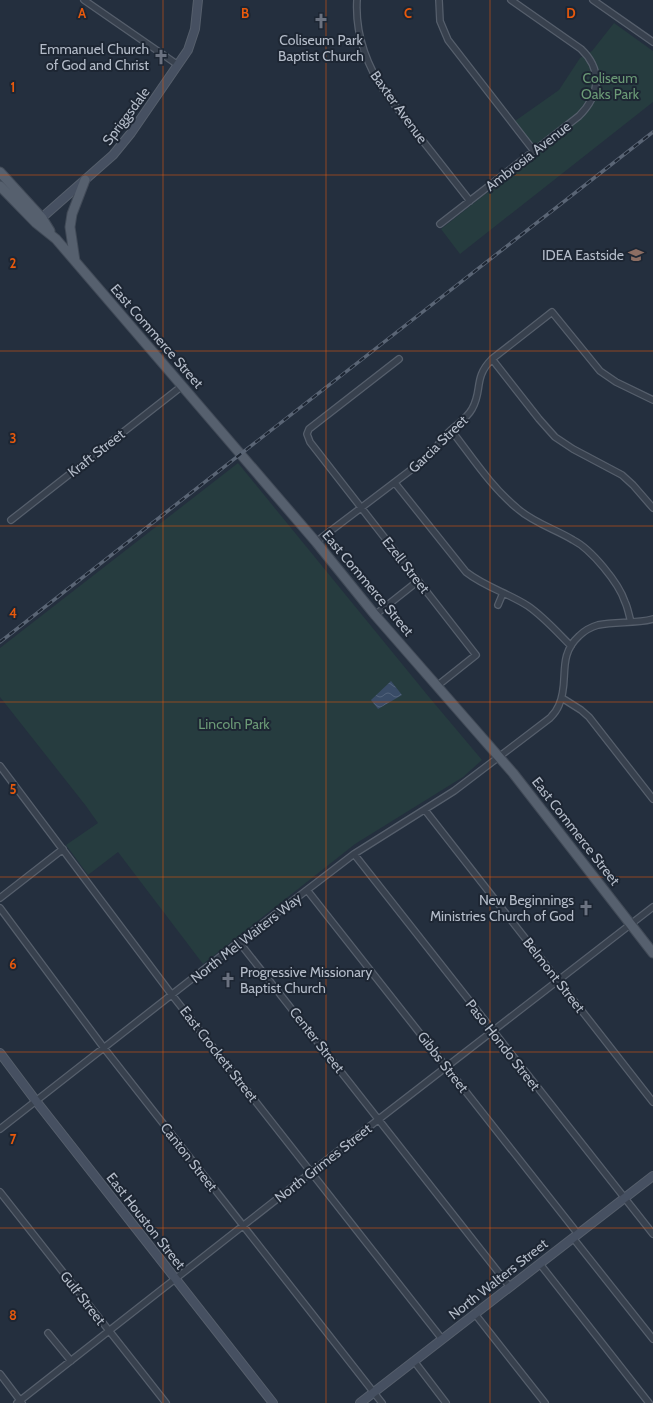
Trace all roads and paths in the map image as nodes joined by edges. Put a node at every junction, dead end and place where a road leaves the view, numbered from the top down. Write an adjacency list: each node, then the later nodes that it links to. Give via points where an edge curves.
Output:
1 (84, 0): 8 (street)
2 (198, 0): 8 (main road, Spriggsdale, via 192,40)
3 (357, 0): 13 (street, Baxter Avenue, via 360,38 370,68 386,94)
4 (439, 0): 9 (street, via 440,21 448,40)
5 (511, 0): 9 (street, Ambrosia Avenue, via 581,49 592,62 596,75 594,93 585,110)
6 (593, 0): 7 (street)
7 (653, 42)
8 (178, 66): 11 (main road, Spriggsdale, via 124,143)
9 (534, 151): 13 (street, Ambrosia Avenue)
10 (0, 172): 14 (main road, East Commerce Street)
11 (85, 180): 14 (main road, Spriggsdale); 16 (main road, via 72,214 70,227)
12 (0, 186): 14 (main road, East Commerce Street)
13 (470, 201): 15 (street, Ambrosia Avenue)
14 (39, 220): 16 (main road, East Commerce Street)
15 (440, 224)
16 (76, 263): 19 (main road, East Commerce Street)
17 (399, 359): 23 (street, Ezell Street, via 309,429 307,434 310,442)
18 (492, 359): 20 (street, Garcia Street, via 552,312 600,371); 21 (street, Garcia Street, via 480,376 477,398 472,410); 24 (street, via 555,437 622,475)
19 (182, 386): 25 (street, Kraft Street); 26 (main road, East Commerce Street)
20 (653, 400)
21 (451, 430): 22 (street, Garcia Street, via 424,460); 32 (street, via 497,489 519,510 534,521 574,540 596,559 621,592)
22 (395, 483): 23 (street, Garcia Street); 28 (street, via 466,572)
23 (361, 508): 26 (street, Garcia Street); 27 (street, Ezell Street)
24 (653, 508)
25 (11, 520)
26 (316, 542): 30 (main road, East Commerce Street)
27 (418, 580): 30 (street); 34 (street, Ezell Street, via 476,654)
28 (503, 593): 29 (street); 33 (street, via 543,618)
29 (498, 605)
30 (375, 615): 34 (main road, East Commerce Street)
31 (653, 619): 32 (street)
32 (631, 622): 33 (street, via 597,625 583,632)
33 (571, 646): 35 (street, via 564,665)
34 (436, 686): 36 (main road, East Commerce Street)
35 (562, 698): 36 (street, North Mel Waiters Way, via 556,712 550,718); 38 (street, via 589,717)
36 (499, 758): 39 (street, North Mel Waiters Way); 46 (main road, East Commerce Street)
37 (0, 766): 40 (street, East Crockett Street)
38 (653, 799)
39 (425, 810): 41 (street, North Mel Waiters Way); 49 (street, Belmont Street)
40 (63, 849): 43 (street); 50 (street, East Crockett Street)
41 (354, 854): 42 (street, North Mel Waiters Way); 51 (street, Paso Hondo Street)
42 (307, 890): 47 (street, North Mel Waiters Way); 54 (street, Gibbs Street)
43 (0, 898)
44 (653, 907): 46 (street, North Grimes Street)
45 (0, 908): 52 (street, Canton Street)
46 (631, 924): 48 (main road, East Commerce Street); 49 (street, North Grimes Street)
47 (239, 942): 50 (street, North Mel Waiters Way); 57 (street, Center Street)
48 (653, 953)
49 (558, 980): 51 (street, North Grimes Street); 56 (street, Belmont Street)
50 (172, 995): 52 (street, North Mel Waiters Way); 59 (street, East Crockett Street)
51 (492, 1031): 54 (street, North Grimes Street); 62 (street, Paso Hondo Street)
52 (104, 1048): 55 (street, North Mel Waiters Way); 63 (street, Canton Street)
53 (0, 1053): 55 (main road, East Houston Street)
54 (447, 1066): 57 (street, North Grimes Street); 65 (street, Gibbs Street)
55 (36, 1101): 58 (street, North Mel Waiters Way); 67 (main road, East Houston Street)
56 (653, 1102)
57 (379, 1119): 59 (street, North Grimes Street); 68 (street, Center Street)
58 (0, 1129)
59 (311, 1173): 63 (street, North Grimes Street); 72 (street, East Crockett Street)
60 (653, 1176): 62 (main road, North Walters Street)
61 (0, 1192): 70 (street, Gulf Street)
62 (625, 1198): 64 (street, Paso Hondo Street); 65 (main road, North Walters Street)
63 (244, 1226): 67 (street, North Grimes Street); 77 (street, Canton Street)
64 (653, 1234)
65 (576, 1236): 66 (main road, North Walters Street); 73 (street, Gibbs Street)
66 (540, 1264): 68 (main road, North Walters Street); 85 (street)
67 (175, 1279): 70 (street, North Grimes Street); 80 (main road, East Houston Street)
68 (510, 1287): 69 (main road, North Walters Street)
69 (475, 1314): 72 (main road, North Walters Street); 84 (street)
70 (109, 1331): 74 (street, North Grimes Street); 79 (street, Gulf Street)
71 (48, 1333): 74 (street)
72 (442, 1339): 75 (main road, North Walters Street)
73 (653, 1339)
74 (71, 1361): 78 (street, North Grimes Street)
75 (414, 1361): 77 (main road, North Walters Street); 83 (street)
76 (0, 1374): 78 (street)
77 (374, 1392): 81 (main road, North Walters Street); 82 (street, Canton Street)
78 (20, 1402)
79 (166, 1403)
80 (273, 1403)
81 (360, 1403)
82 (382, 1403)
83 (446, 1403)
84 (545, 1403)
85 (649, 1403)

